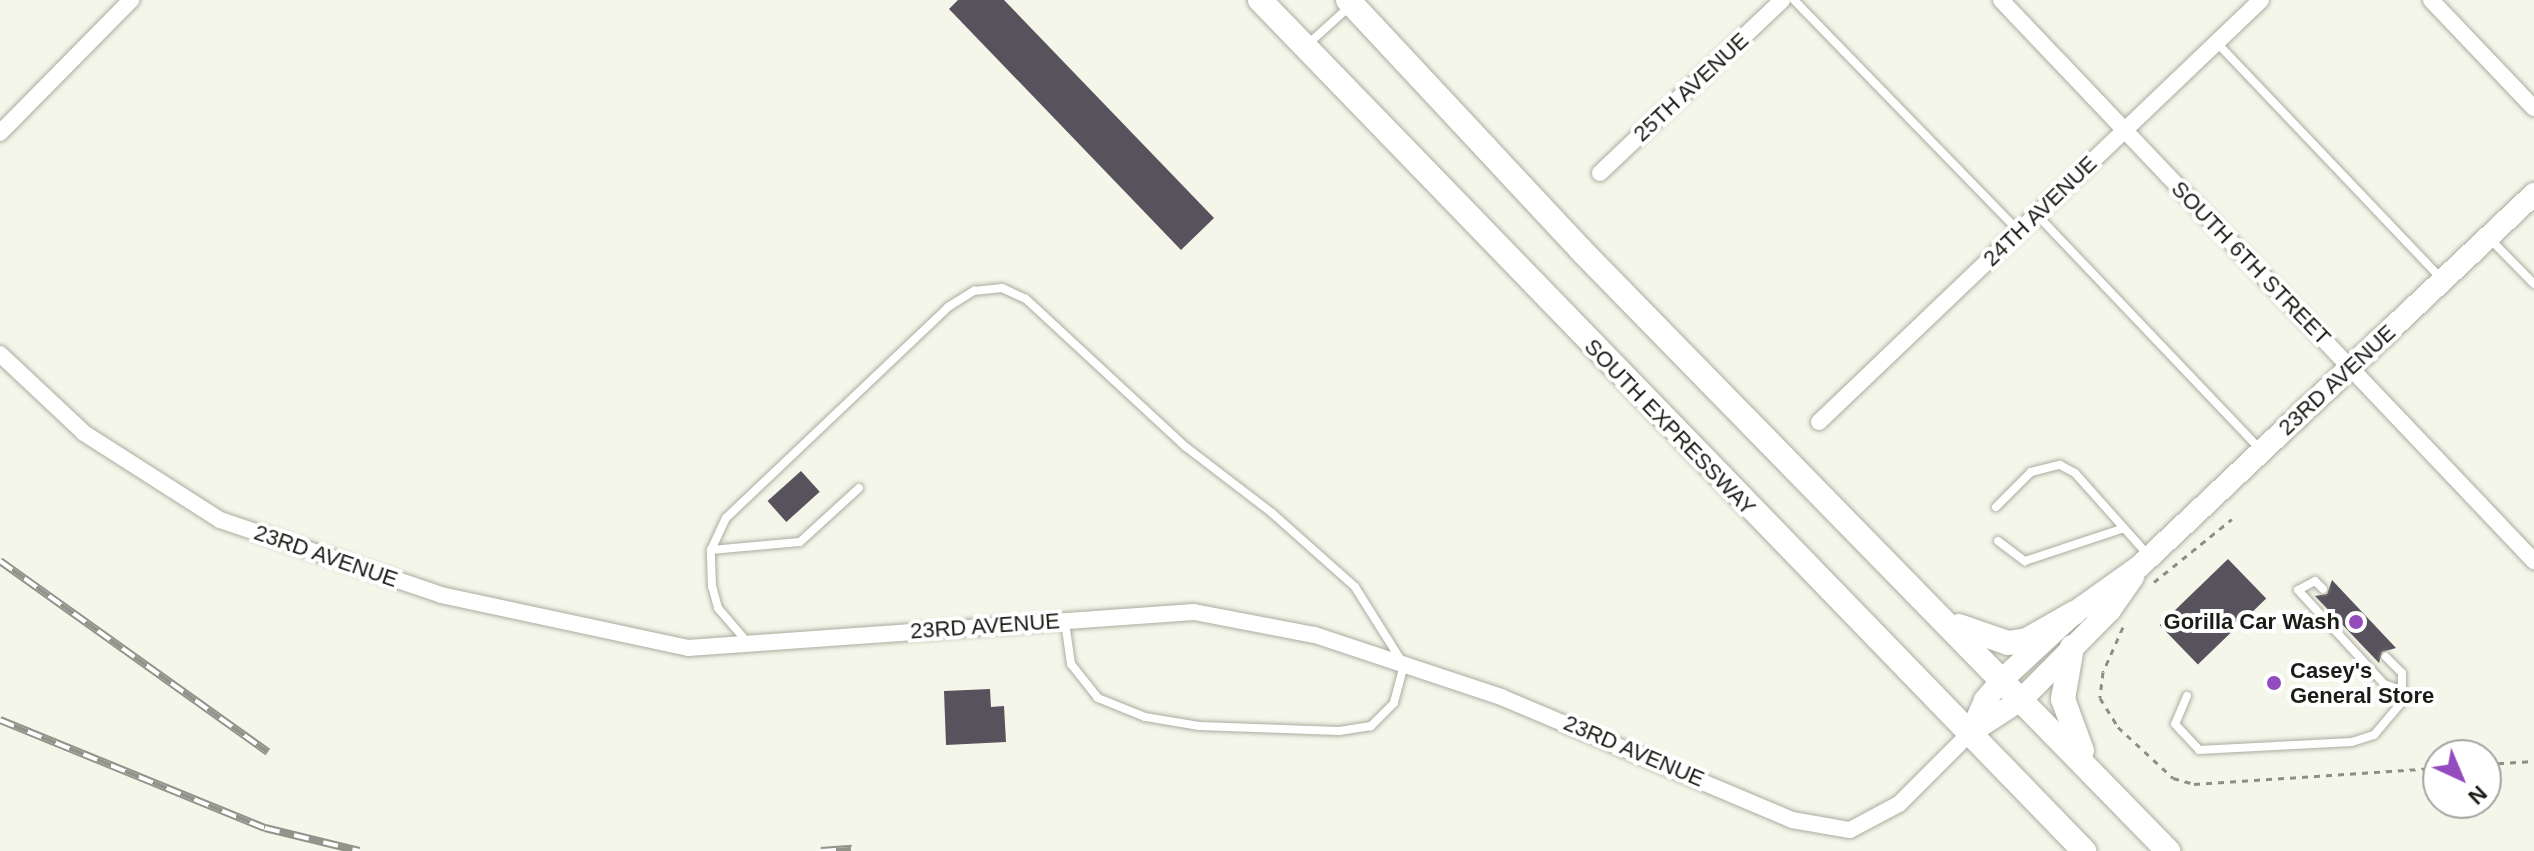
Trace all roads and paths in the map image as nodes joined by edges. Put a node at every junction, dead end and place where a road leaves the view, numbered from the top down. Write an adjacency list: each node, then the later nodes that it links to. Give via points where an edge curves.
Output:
1 (131, 0): 13 (street)
2 (1260, 0): 10 (main road, SOUTH EXPRESSWAY)
3 (1782, 0): 14 (street, 25TH AVENUE)
4 (1794, 0): 17 (lane)
5 (2001, 0): 12 (street, SOUTH 6TH STREET)
6 (2261, 0): 9 (street, 24TH AVENUE)
7 (2431, 0): 11 (street)
8 (1350, 2): 10 (lane); 35 (main road, via 1580,249)
9 (2216, 42): 12 (street, 24TH AVENUE); 19 (lane)
10 (1305, 47): 47 (main road, SOUTH EXPRESSWAY)
11 (2534, 108)
12 (2124, 130): 16 (street, 24TH AVENUE); 22 (street, SOUTH 6TH STREET)
13 (0, 133)
14 (1600, 173)
15 (2534, 194): 18 (main road, 23RD AVENUE)
16 (2037, 214): 17 (street, 24TH AVENUE); 24 (lane)
17 (2019, 231): 23 (street, 24TH AVENUE)
18 (2489, 237): 19 (main road, 23RD AVENUE); 20 (lane)
19 (2443, 280): 22 (main road, 23RD AVENUE)
20 (2534, 284)
21 (0, 354): 39 (street, 23RD AVENUE, via 84,433 220,520 441,595 688,648)
22 (2350, 368): 24 (main road, 23RD AVENUE); 32 (street, SOUTH 6TH STREET)
23 (1819, 422)
24 (2262, 451): 31 (main road, 23RD AVENUE)
25 (859, 488): 30 (lane, via 800,542)
26 (1996, 507): 28 (lane, via 2031,472 2060,465 2075,473)
27 (2232, 519): 34 (path)
28 (2124, 528): 29 (lane, via 2025,561); 31 (lane)
29 (1998, 541)
30 (711, 550): 39 (lane, via 718,608); 42 (lane, via 726,518 755,487 948,307 974,291 1002,288 1035,307 1186,447 1272,513 1355,587)
31 (2145, 561): 36 (main road, 23RD AVENUE); 40 (main road, 23RD AVENUE, via 2110,610)
32 (2534, 561)
33 (2323, 589): 44 (lane, via 2315,581 2298,590 2384,684)
34 (2145, 592)
35 (1935, 610): 36 (main road, via 1969,632 2008,643 2027,640); 43 (main road)
36 (2074, 613): 43 (main road, 23RD AVENUE)
37 (1064, 621): 39 (street, 23RD AVENUE); 42 (street, 23RD AVENUE, via 1194,612 1315,635); 42 (lane, via 1071,664 1098,698 1145,717 1199,726 1339,731 1371,726 1394,703)
38 (2124, 626): 50 (path, via 2103,672 2100,698 2118,727 2173,778 2194,784)
39 (748, 644)
40 (2072, 647): 46 (main road, 23RD AVENUE); 51 (main road, via 2065,677 2066,715)
41 (2386, 657): 44 (lane, via 2402,673)
42 (1404, 665): 47 (street, 23RD AVENUE, via 1515,702 1792,820 1850,830 1899,804)
43 (2003, 679): 46 (main road); 47 (main road, 23RD AVENUE, via 1985,700)
44 (2403, 691): 45 (lane, via 2402,702 2374,735 2352,742 2199,750 2175,724)
45 (2187, 696)
46 (2022, 699): 47 (main road, 23RD AVENUE); 51 (main road)
47 (1971, 732): 52 (main road, SOUTH EXPRESSWAY)
48 (2534, 761): 49 (path)
49 (2502, 763)
50 (2422, 769)
51 (2106, 787): 53 (main road)
52 (2084, 851)
53 (2168, 851)

